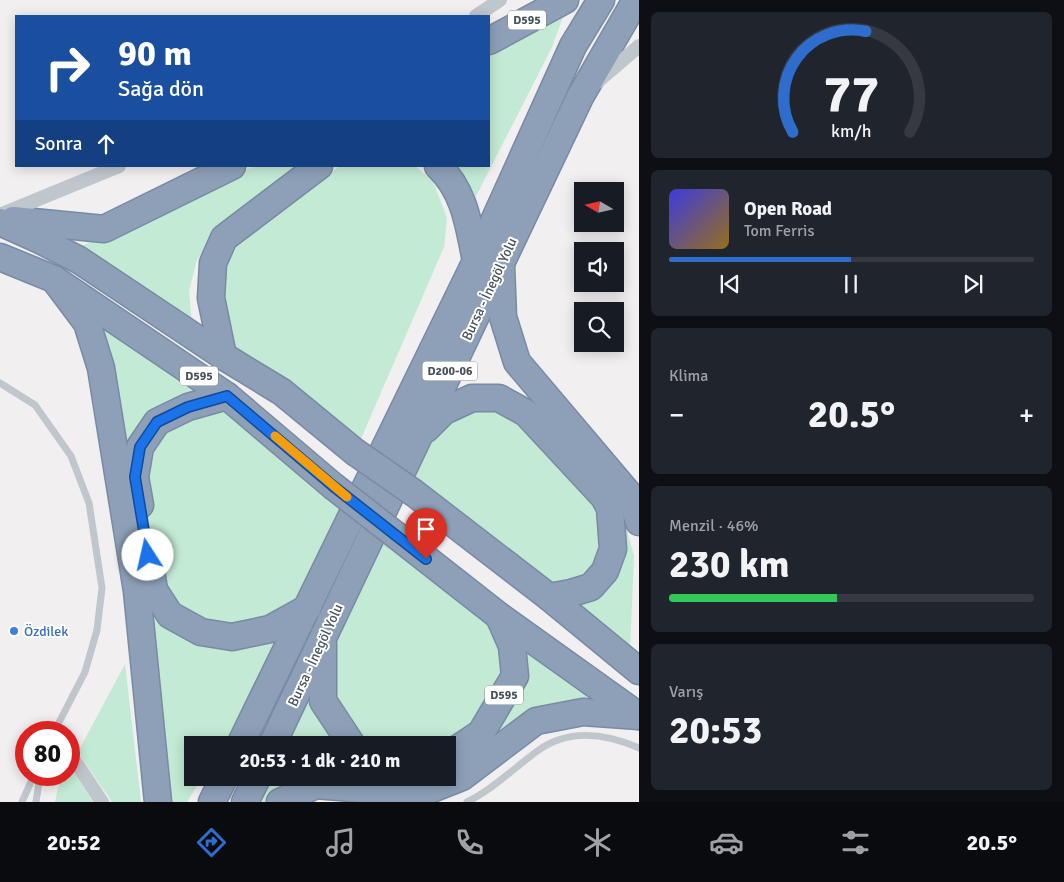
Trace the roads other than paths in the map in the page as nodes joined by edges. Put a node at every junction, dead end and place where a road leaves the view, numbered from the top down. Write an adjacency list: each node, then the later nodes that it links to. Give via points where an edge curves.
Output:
1 (500, 0): 5 (street)
2 (565, 0): 6 (highway, D595)
3 (601, 0): 16 (highway, Bursa - İnegöl Yolu / D200-06, via 573,46)
4 (636, 0): 8 (highway, Bursa - İnegöl Yolu / D200-06)
5 (478, 15)
6 (490, 39)
7 (639, 46): 8 (street)
8 (580, 97): 16 (highway, Bursa - İnegöl Yolu / D200-06)
9 (117, 167): 13 (street)
10 (230, 167): 14 (highway, via 104,229)
11 (318, 167): 18 (highway, via 224,238 213,263 211,298)
12 (439, 167): 16 (highway, via 446,173 465,207)
13 (0, 215)
14 (0, 220): 18 (highway, via 79,260)
15 (0, 257): 17 (highway, D595)
16 (488, 262): 21 (highway, Bursa - İnegöl Yolu / D200-06); 22 (highway, via 517,362 632,498); 24 (highway, Bursa - İnegöl Yolu / D200-06)
17 (54, 279): 20 (highway, D595); 43 (highway, via 87,323 101,368 137,591)
18 (223, 356): 23 (highway, bridge, via 282,392 355,452)
19 (0, 383): 29 (lane, via 35,404 71,456 89,503 102,588 97,630 84,672)
20 (227, 396): 24 (highway, via 188,407 157,422 140,447 135,477 154,590 170,616 201,632 232,637 270,629); 25 (highway, D595, bridge, via 333,486)
21 (422, 433): 23 (highway, via 444,411 472,398 499,398 526,413 604,497 610,508 613,549 605,571 592,587); 26 (highway, Bursa - İnegöl Yolu / D200-06)
22 (639, 522)
23 (549, 597): 27 (highway)
24 (308, 608): 30 (highway, Bursa - İnegöl Yolu / D200-06)
25 (500, 616): 28 (highway); 34 (highway, D595, via 512,646 515,676 481,733)
26 (323, 638): 31 (highway, Bursa - İnegöl Yolu / D200-06); 32 (highway, via 323,701)
27 (639, 671)
28 (639, 716): 46 (highway, via 583,712 536,721 462,778 419,794 316,785)
29 (60, 721)
30 (244, 736)
31 (276, 736)
32 (346, 736)
33 (639, 748): 47 (lane, via 597,735 561,740 537,751 497,784)
34 (456, 750)
35 (80, 769): 42 (street)
36 (29, 786): 40 (lane)
37 (38, 786): 41 (lane)
38 (220, 786): 44 (highway)
39 (253, 786): 45 (highway)
40 (22, 802)
41 (36, 802)
42 (102, 802)
43 (158, 802)
44 (212, 802)
45 (246, 802)
46 (280, 802)
47 (467, 802)

